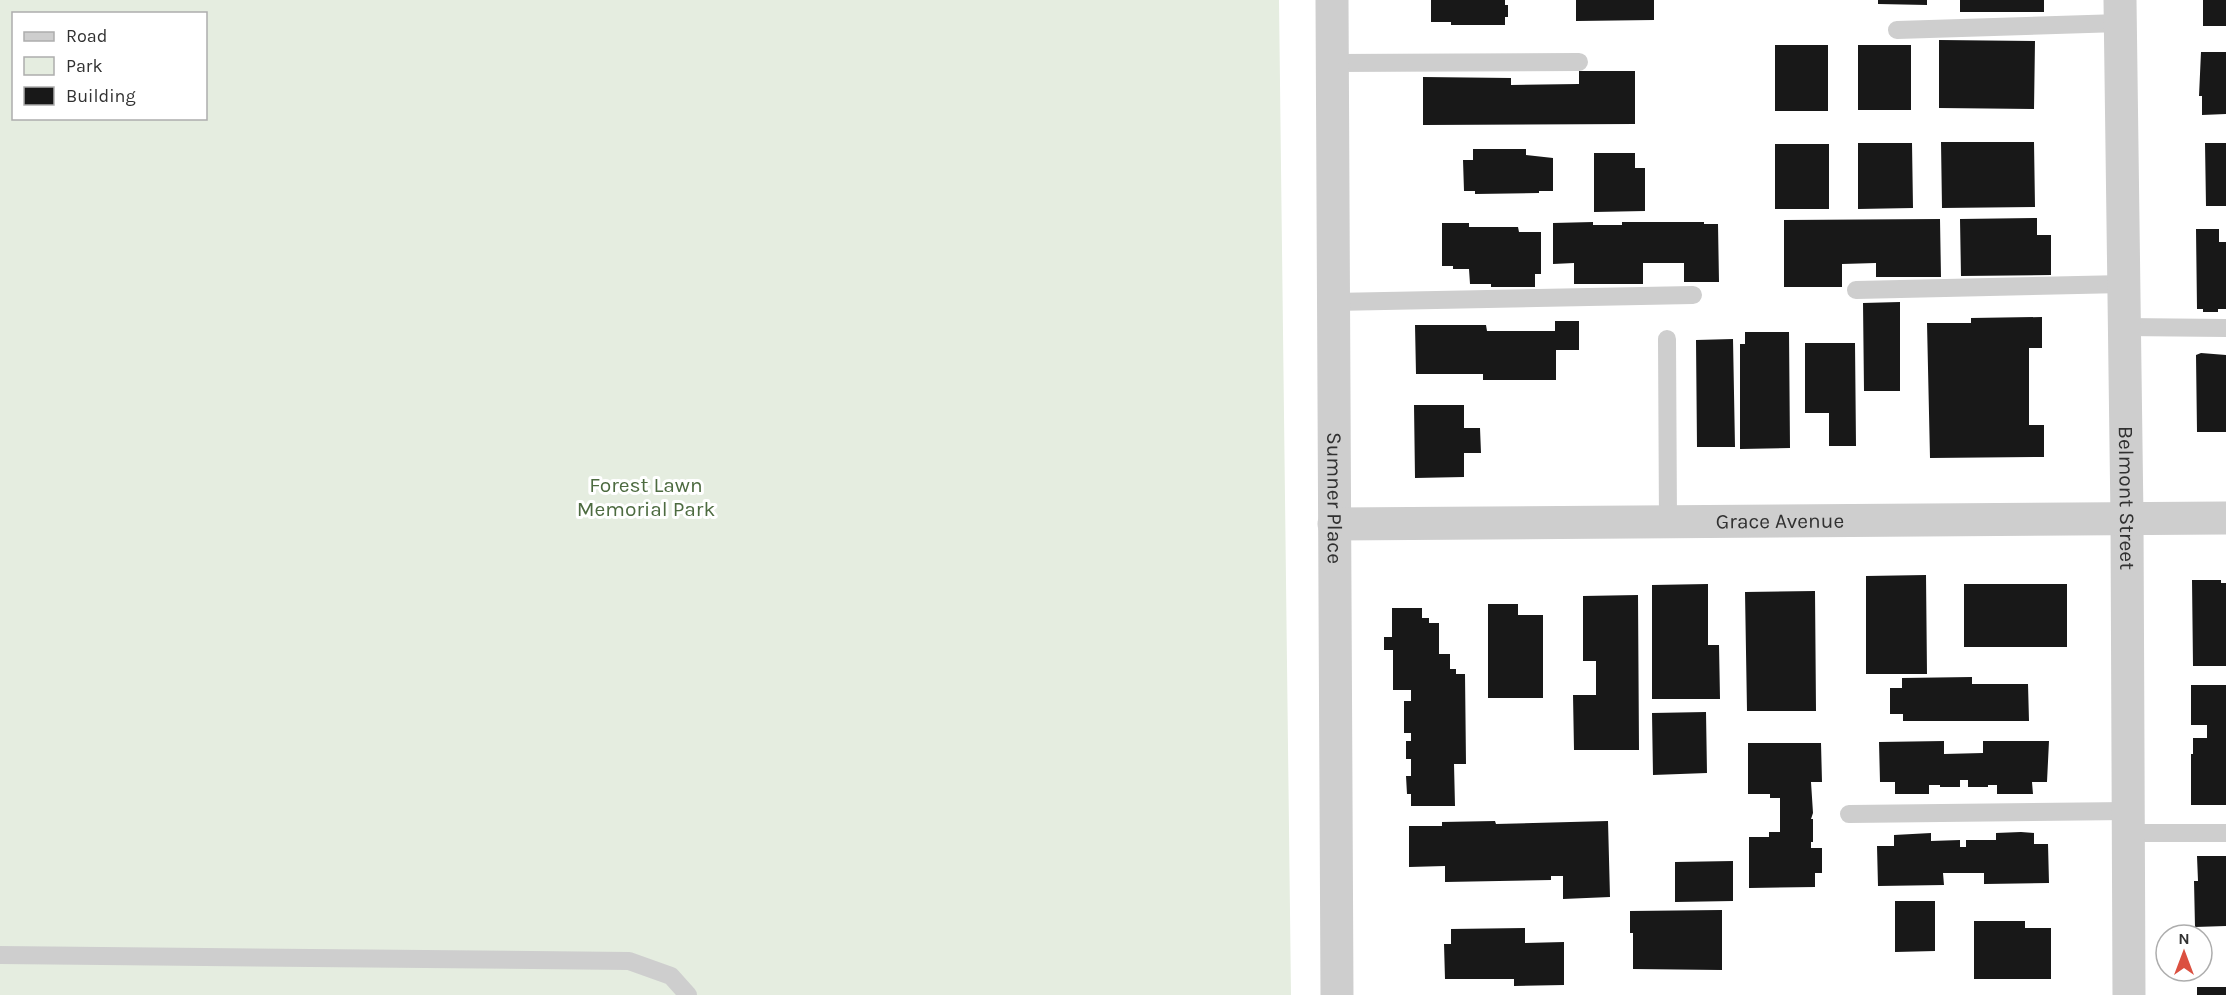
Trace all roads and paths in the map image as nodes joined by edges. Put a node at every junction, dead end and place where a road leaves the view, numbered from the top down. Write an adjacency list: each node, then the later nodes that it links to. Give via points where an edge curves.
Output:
1 (1332, 0): 5 (street, Sumner Place)
2 (2120, 12): 3 (lane); 6 (street, Belmont Street)
3 (1898, 30)
4 (1579, 62): 5 (lane)
5 (1332, 63): 9 (street, Sumner Place)
6 (2124, 284): 7 (lane); 10 (street, Belmont Street)
7 (1856, 290)
8 (1693, 295): 9 (lane)
9 (1333, 302): 16 (street, Sumner Place)
10 (2124, 327): 11 (lane); 14 (street, Belmont Street)
11 (2226, 328)
12 (1667, 339): 15 (lane)
13 (2226, 518): 14 (street, Grace Avenue)
14 (2127, 519): 15 (street, Grace Avenue); 18 (street, Belmont Street)
15 (1668, 522): 16 (street, Grace Avenue)
16 (1334, 524): 22 (street, Sumner Place)
17 (1849, 814): 18 (lane)
18 (2128, 822): 19 (lane); 23 (street, Belmont Street)
19 (2226, 833)
20 (0, 955): 21 (lane, via 629,961 671,976)
21 (688, 995)
22 (1337, 995)
23 (2129, 995)

